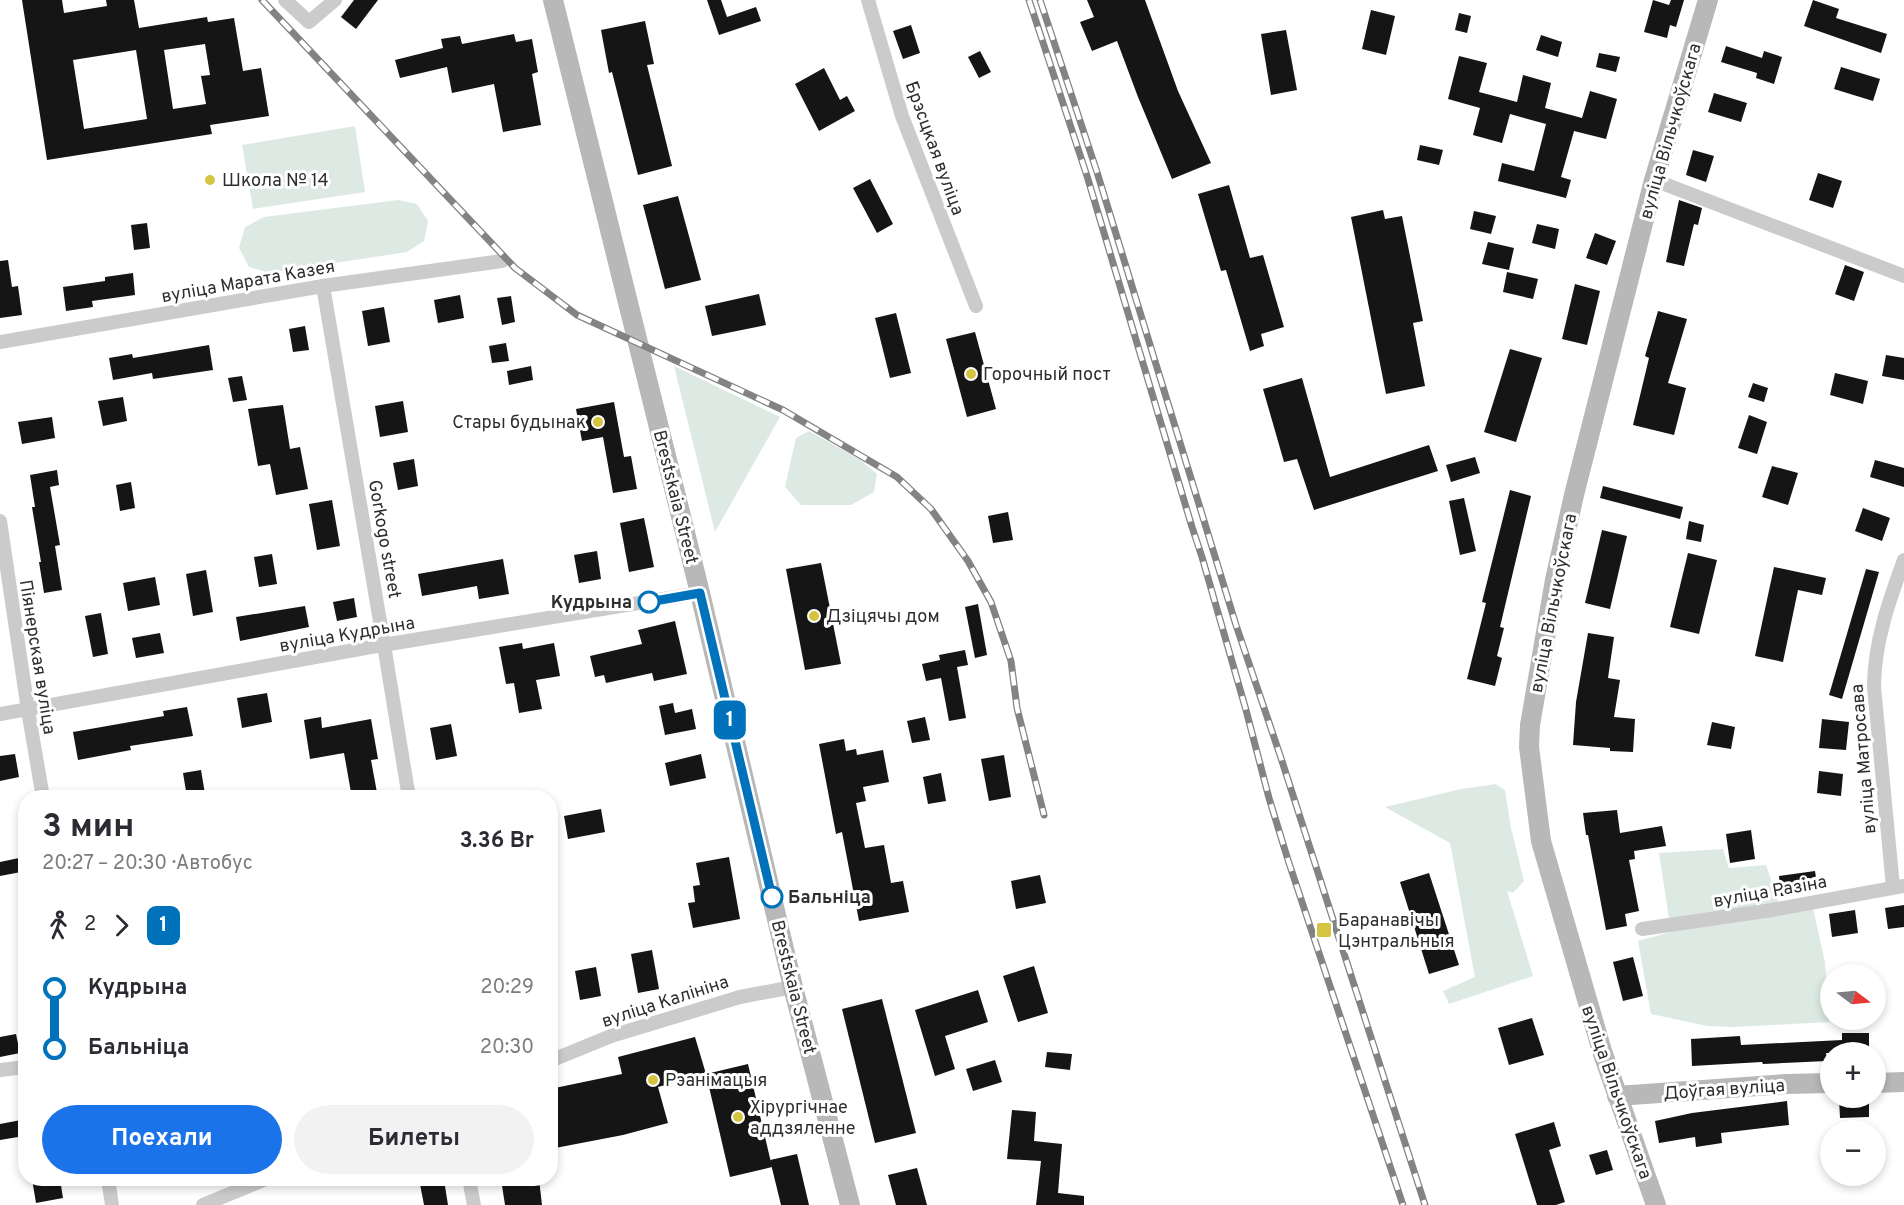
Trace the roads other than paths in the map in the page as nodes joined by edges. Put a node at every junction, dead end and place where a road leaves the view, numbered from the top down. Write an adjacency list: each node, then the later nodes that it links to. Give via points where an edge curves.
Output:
1 (285, 0): 2 (street, via 309,22)
2 (335, 0)
3 (553, 0): 14 (main road, Brestskaia Street)
4 (868, 0): 10 (street, Брэсцкая вуліца, via 902,116)
5 (1708, 0): 6 (main road, вуліца Вільчкоўскага)
6 (1654, 180): 8 (street); 29 (main road, вуліца Вільчкоўскага, via 1574,495 1530,725 1530,759 1541,841)
7 (502, 261): 9 (street, вуліца Марата Казея)
8 (1904, 276)
9 (323, 286): 11 (street, вуліца Марата Казея); 15 (street, Gorkogo street)
10 (976, 306)
11 (0, 342)
12 (0, 521): 16 (street, Піянерская вуліца)
13 (1904, 560): 20 (street, вуліца Матросава, via 1880,629 1874,670)
14 (700, 593): 15 (street, вуліца Кудрына); 22 (main road, Brestskaia Street)
15 (384, 645): 16 (street, вуліца Кудрына); 19 (street, Gorkogo street)
16 (28, 710): 17 (street, вуліца Кудрына); 18 (street, Піянерская вуліца)
17 (0, 714)
18 (42, 790)
19 (408, 790)
20 (1898, 886): 21 (street, вуліца Разіна)
21 (1642, 929)
22 (793, 987): 23 (street, вуліца Калініна, via 740,997 611,1036); 36 (main road, Brestskaia Street)
23 (558, 1059)
24 (18, 1068): 25 (street)
25 (0, 1070)
26 (1904, 1082): 28 (main road)
27 (1820, 1083): 29 (main road, Доўгая вуліца)
28 (1886, 1083)
29 (1617, 1096): 37 (main road, вуліца Вільчкоўскага)
30 (109, 1186): 33 (street)
31 (249, 1186): 34 (street)
32 (471, 1186): 35 (street)
33 (112, 1205)
34 (203, 1205)
35 (474, 1205)
36 (850, 1205)
37 (1656, 1205)

